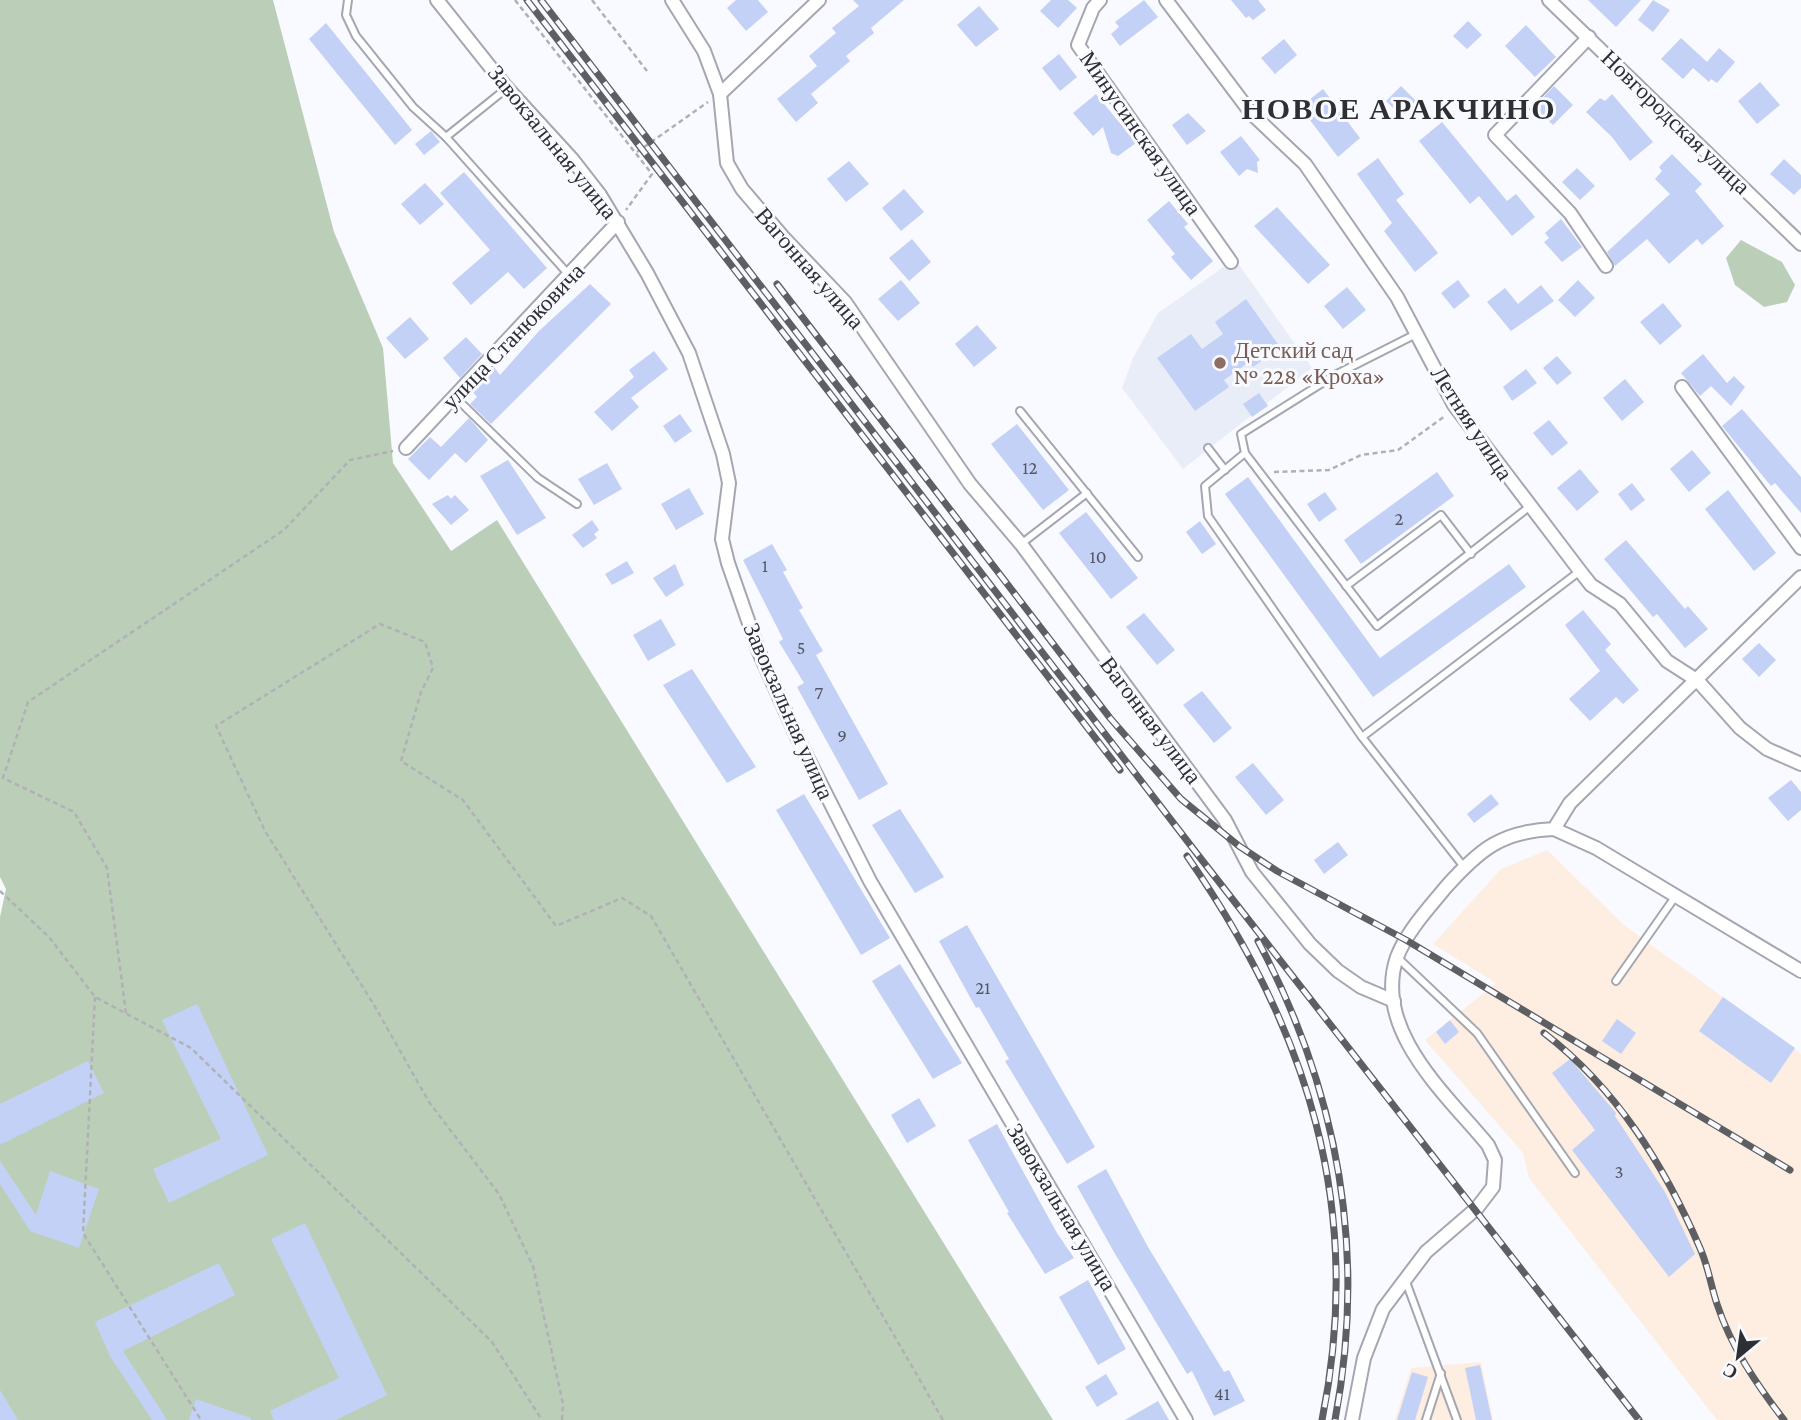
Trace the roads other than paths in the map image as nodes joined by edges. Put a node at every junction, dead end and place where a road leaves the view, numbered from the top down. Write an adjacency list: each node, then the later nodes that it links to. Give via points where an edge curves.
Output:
1 (348, 0): 11 (lane, via 346,15 356,37 413,107)
2 (437, 0): 9 (street, Завокзальная улица)
3 (672, 0): 10 (street, Вагонная улица, via 704,51)
4 (819, 0): 10 (street)
5 (1100, 0): 14 (street, Минусинская улица, via 1078,45)
6 (1166, 0): 17 (street, Летняя улица, via 1251,113 1305,164 1397,297)
7 (1549, 0): 8 (street, Новгородская улица)
8 (1589, 37): 13 (street, Новгородская улица); 15 (street, via 1495,135 1570,213)
9 (506, 88): 11 (lane); 12 (street, Завокзальная улица, via 572,159)
10 (720, 94): 28 (street, Вагонная улица, via 727,163 742,189 845,302 970,484)
11 (446, 137): 16 (lane)
12 (618, 222): 16 (street, улица Станюковича); 48 (street, Завокзальная улица, via 689,353 729,483 722,539 759,653 797,737 870,881)
13 (1801, 244)
14 (1231, 262)
15 (1606, 267)
16 (570, 276): 19 (street, улица Станюковича)
17 (1416, 334): 23 (lane, via 1335,375 1241,434); 27 (street, Летняя улица, via 1456,408)
18 (1682, 387): 29 (street)
19 (455, 397): 21 (street, улица Станюковича); 26 (lane, via 538,478)
20 (1020, 411): 25 (lane)
21 (406, 448)
22 (1208, 448): 24 (lane)
23 (1245, 453): 24 (lane); 34 (lane)
24 (1225, 470): 36 (lane, via 1205,486 1208,516)
25 (1087, 493): 28 (lane); 31 (lane)
26 (577, 503)
27 (1529, 507): 30 (lane); 32 (street, Летняя улица)
28 (1021, 544): 44 (street, Вагонная улица, via 1225,820 1252,872 1310,944 1361,987)
29 (1801, 548)
30 (1471, 554): 34 (lane, via 1441,515); 34 (lane, via 1377,626)
31 (1138, 557)
32 (1580, 571): 35 (street, Летняя улица, via 1591,585 1620,604 1667,661); 36 (lane)
33 (1801, 577): 35 (street)
34 (1346, 586)
35 (1698, 681): 37 (street, Летняя улица, via 1740,728 1767,748); 38 (street, via 1570,803)
36 (1362, 737): 39 (lane)
37 (1801, 764)
38 (1554, 829): 39 (street, via 1505,836); 40 (street, via 1596,848)
39 (1464, 867): 41 (street, via 1425,912)
40 (1675, 897): 42 (street); 43 (lane)
41 (1397, 957): 44 (street); 45 (lane, via 1477,1033)
42 (1801, 971)
43 (1616, 981)
44 (1394, 1001): 46 (street, via 1416,1058 1488,1145 1496,1174 1484,1201)
45 (1575, 1174)
46 (1405, 1277): 47 (lane); 49 (street, via 1372,1332)
47 (1441, 1373): 50 (lane); 51 (lane)
48 (1186, 1420)
49 (1352, 1420)
50 (1426, 1420)
51 (1457, 1420)

